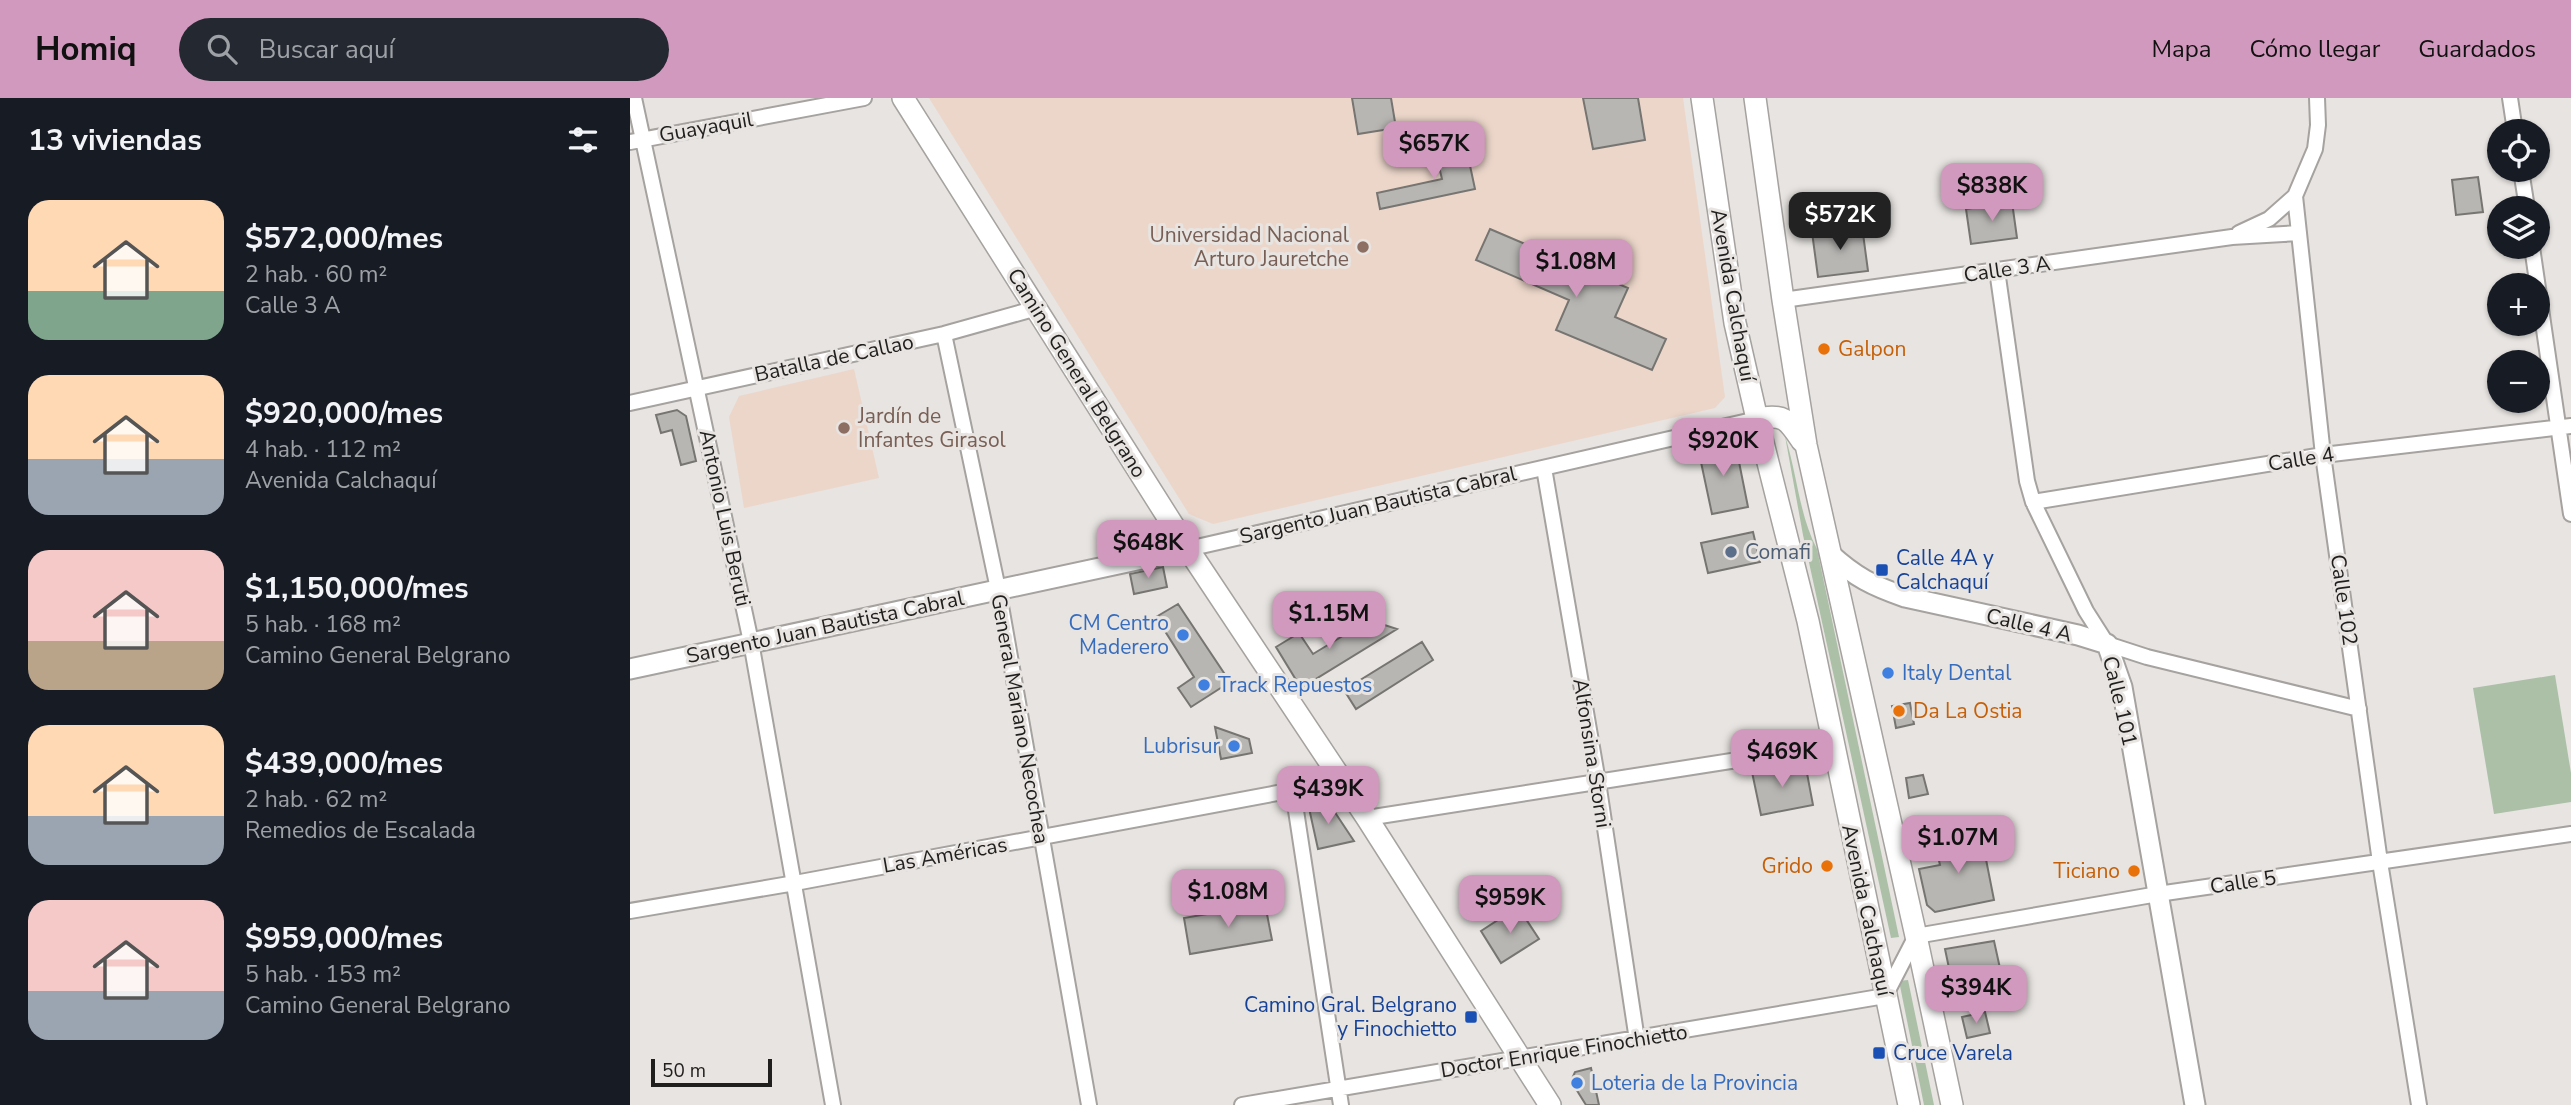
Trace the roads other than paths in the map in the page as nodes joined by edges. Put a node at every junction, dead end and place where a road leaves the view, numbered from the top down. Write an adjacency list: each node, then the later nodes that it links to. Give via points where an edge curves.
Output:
1 (634, 98): 9 (street, Antonio Luis Beruti)
2 (864, 98): 9 (street, Guayaquil)
3 (903, 98): 17 (main road, Camino General Belgrano)
4 (1702, 98): 21 (main road, Avenida Calchaquí, via 1735,323)
5 (1755, 98): 16 (main road, Avenida Calchaquí)
6 (2317, 98): 11 (street, via 2315,149)
7 (2510, 98): 8 (street)
8 (2513, 119)
9 (645, 138): 10 (street, Guayaquil); 19 (street, Antonio Luis Beruti)
10 (630, 142)
11 (2295, 196): 12 (street, Calle 102); 13 (street, Calle 3 A, via 2269,219)
12 (2299, 233): 13 (street, Calle 3 A); 24 (street, Calle 102)
13 (2232, 237): 15 (street, Calle 3 A)
14 (2534, 259): 22 (street)
15 (1997, 270): 16 (street, Calle 3 A); 26 (street, Calle 101, via 2026,481)
16 (1783, 300): 23 (main road, Avenida Calchaquí)
17 (1037, 308): 18 (street, Batalla de Callao); 28 (main road, Camino General Belgrano)
18 (944, 334): 19 (street, Batalla de Callao); 30 (street, General Mariano Necochea)
19 (697, 388): 20 (street, Batalla de Callao); 31 (street, Antonio Luis Beruti)
20 (630, 402)
21 (1757, 419): 23 (main road, via 1784,418); 25 (street, Sargento Juan Bautista Cabral); 35 (main road, Avenida Calchaquí, via 1808,621)
22 (2565, 426): 24 (street, Calle 4); 27 (street)
23 (1806, 445): 29 (main road, Avenida Calchaquí)
24 (2323, 455): 26 (street, Calle 4); 34 (street, Calle 102)
25 (1544, 468): 28 (street, Sargento Juan Bautista Cabral); 37 (street, Alfonsina Storni)
26 (2033, 502): 32 (street, Calle 101)
27 (2571, 514)
28 (1188, 549): 30 (street, Sargento Juan Bautista Cabral); 36 (main road, Camino General Belgrano)
29 (1830, 554): 32 (street, Calle 4 A, via 1849,572 1905,597); 46 (main road, Avenida Calchaquí)
30 (998, 589): 31 (street, Sargento Juan Bautista Cabral); 41 (street, General Mariano Necochea)
31 (751, 642): 33 (street, Sargento Juan Bautista Cabral); 43 (street, Antonio Luis Beruti)
32 (2107, 644): 34 (street, Calle 4 A); 44 (street, Calle 101, via 2122,687)
33 (630, 669)
34 (2359, 709): 42 (street, Calle 102)
35 (1833, 746): 37 (street); 47 (main road, Avenida Calchaquí)
36 (1342, 781): 38 (street, Las Américas); 39 (main road, Camino General Belgrano)
37 (1598, 782): 39 (street); 48 (street, Alfonsina Storni)
38 (1293, 791): 41 (street, Las Américas); 50 (street)
39 (1367, 818): 49 (main road, Camino General Belgrano)
40 (2571, 834): 42 (street, Calle 5)
41 (1041, 838): 43 (street, Las Américas); 52 (street, General Mariano Necochea)
42 (2380, 862): 44 (street, Calle 5); 59 (street, Calle 102)
43 (795, 883): 45 (street, Las Américas); 51 (street, Antonio Luis Beruti)
44 (2158, 894): 46 (street, Calle 5); 58 (street, Calle 101)
45 (630, 911)
46 (1916, 936): 47 (street); 57 (main road, Avenida Calchaquí)
47 (1885, 996): 48 (street, Doctor Enrique Finochietto); 56 (main road, Avenida Calchaquí)
48 (1637, 1040): 49 (street, Doctor Enrique Finochietto)
49 (1520, 1057): 50 (street, Doctor Enrique Finochietto); 55 (main road, Camino General Belgrano)
50 (1338, 1088): 53 (street, Doctor Enrique Finochietto); 54 (street)
51 (833, 1105)
52 (1089, 1105)
53 (1242, 1105)
54 (1341, 1105)
55 (1550, 1105)
56 (1909, 1105)
57 (1952, 1105)
58 (2195, 1105)
59 (2419, 1105)

